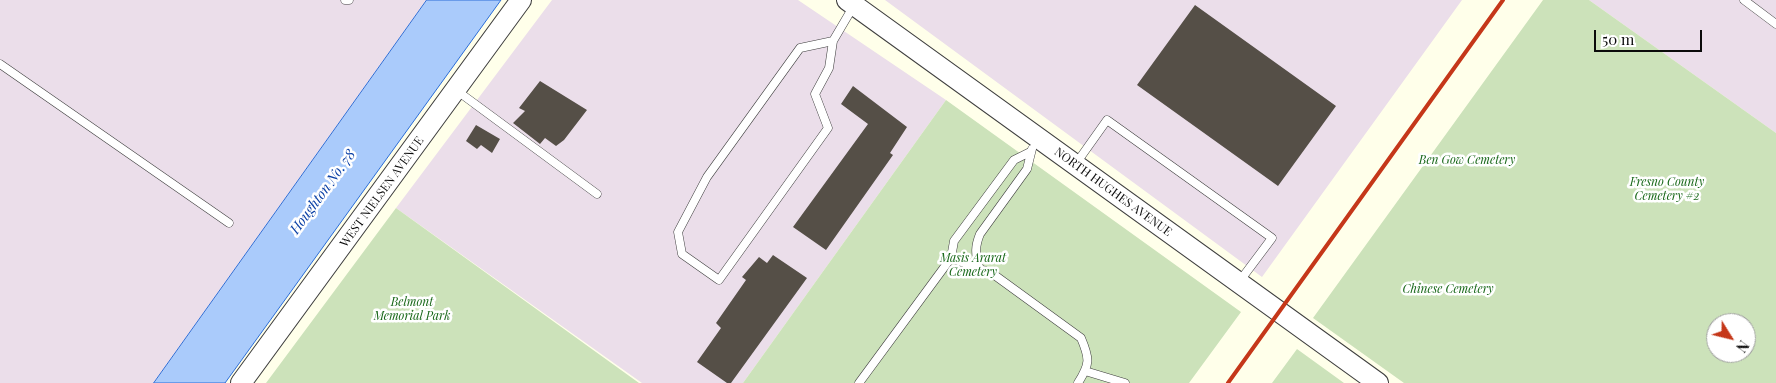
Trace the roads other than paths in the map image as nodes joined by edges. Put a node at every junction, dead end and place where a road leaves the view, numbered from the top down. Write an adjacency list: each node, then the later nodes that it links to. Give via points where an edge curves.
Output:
1 (345, 0): 2 (lane)
2 (349, 0)
3 (521, 0): 9 (street, WEST NIELSEN AVENUE)
4 (1744, 0): 6 (lane)
5 (851, 2): 7 (lane); 10 (street, NORTH HUGHES AVENUE)
6 (1776, 24)
7 (834, 41): 7 (lane, via 829,68 815,94 828,128 720,280 682,254 678,232 707,177 800,48)
8 (0, 64): 13 (lane)
9 (456, 90): 12 (lane); 18 (street, WEST NIELSEN AVENUE)
10 (1034, 145): 11 (street, NORTH HUGHES AVENUE); 14 (lane, via 1008,168 954,241); 15 (lane, via 1027,170 980,234 975,256)
11 (1075, 165): 16 (street, NORTH HUGHES AVENUE); 16 (lane, via 1107,120 1272,238)
12 (597, 194)
13 (229, 223)
14 (951, 258): 15 (lane); 19 (lane)
15 (979, 267): 17 (lane, via 1033,301 1081,338 1088,354)
16 (1238, 282): 22 (street, NORTH HUGHES AVENUE)
17 (1085, 371): 20 (lane); 21 (lane)
18 (241, 383)
19 (859, 383)
20 (1078, 383)
21 (1125, 383)
22 (1378, 383)

